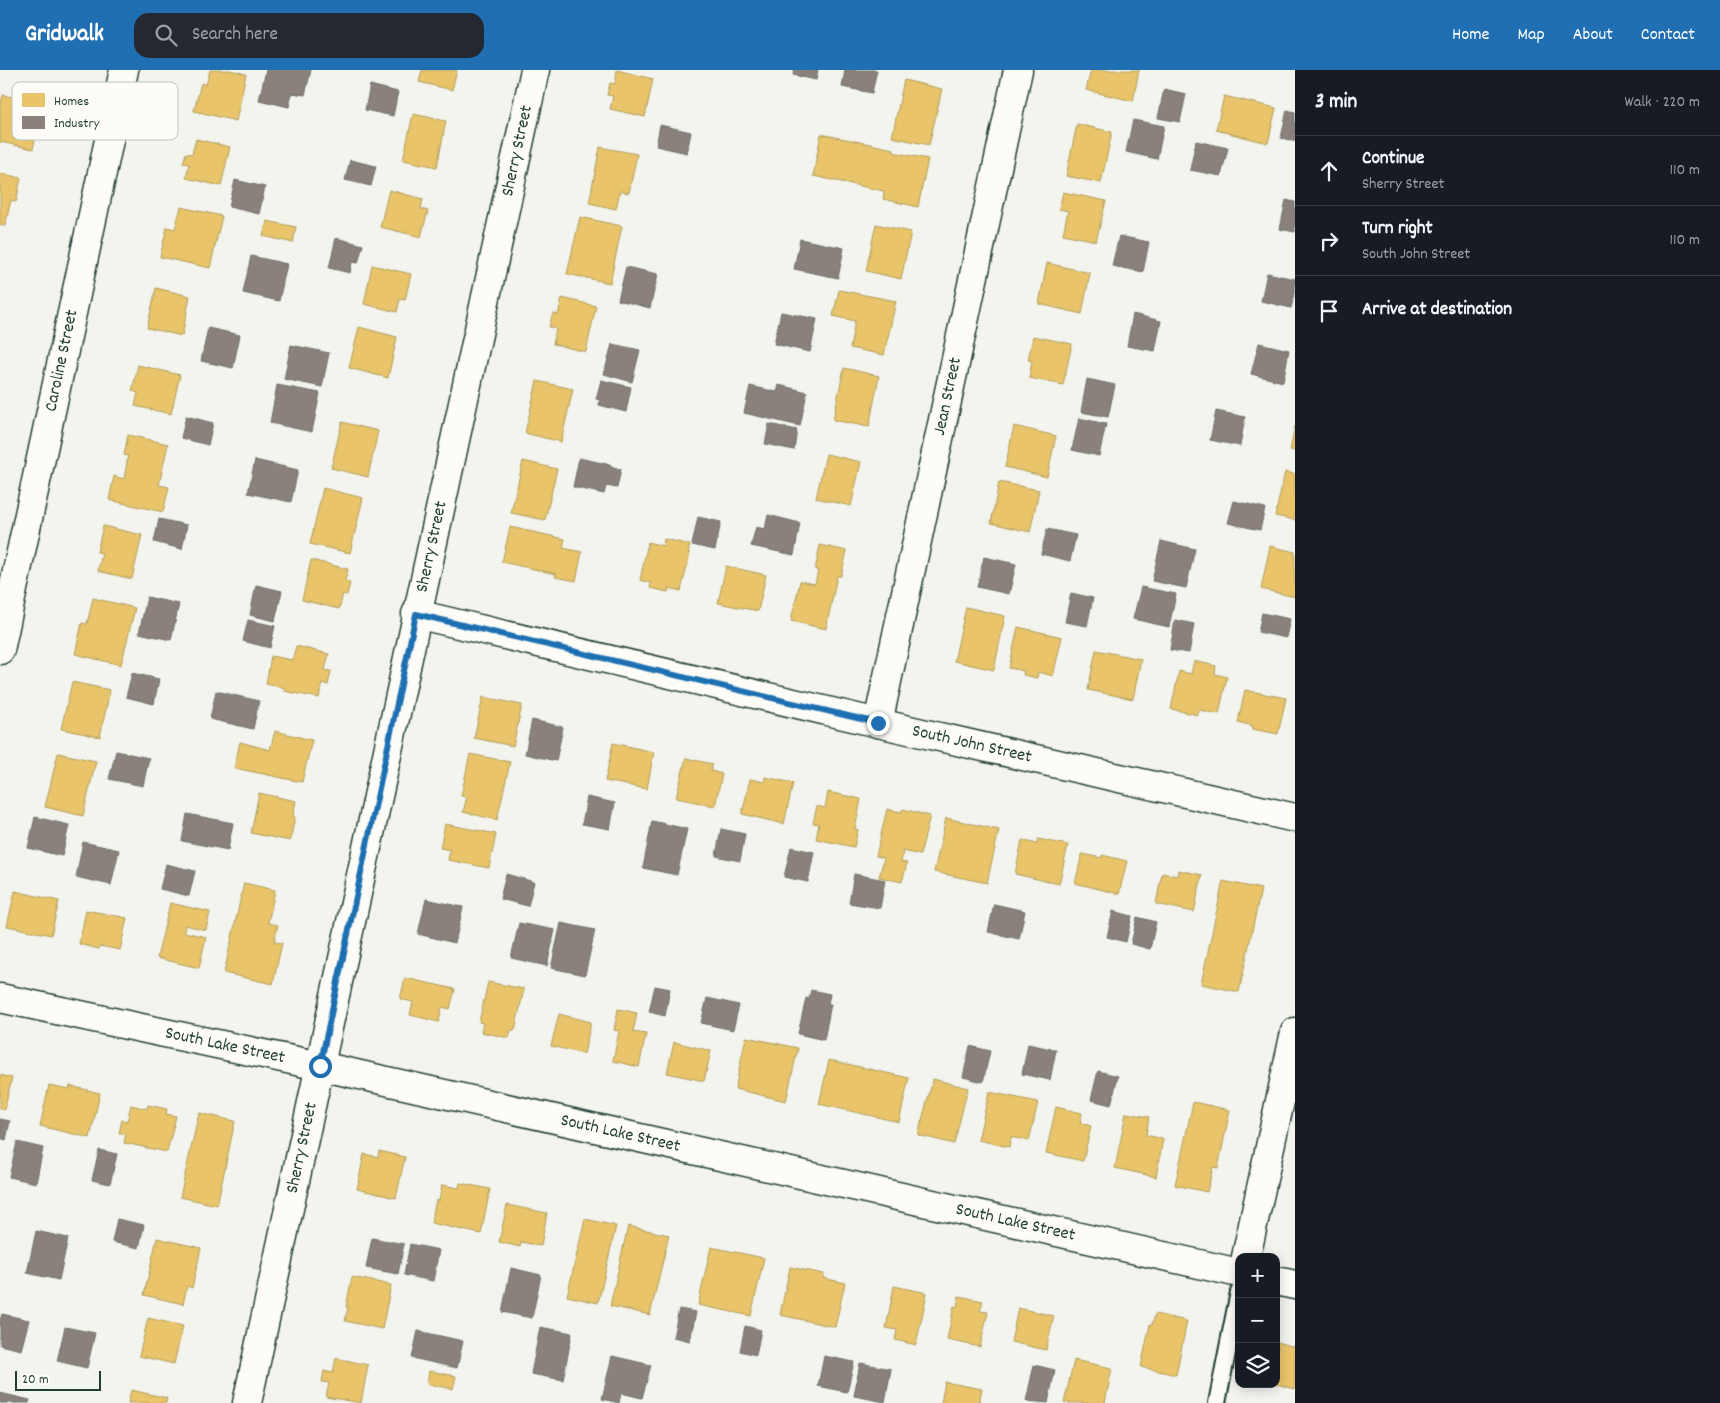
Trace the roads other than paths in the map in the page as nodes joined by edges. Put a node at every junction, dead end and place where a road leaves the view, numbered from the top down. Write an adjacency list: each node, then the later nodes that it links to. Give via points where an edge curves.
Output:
1 (535, 70): 4 (street, Sherry Street)
2 (1018, 70): 6 (street, Jean Street)
3 (109, 140): 5 (street, Caroline Street)
4 (416, 614): 6 (street, South John Street); 10 (street, Sherry Street)
5 (0, 650)
6 (878, 723): 7 (street, South John Street)
7 (1295, 818)
8 (0, 998): 10 (street, South Lake Street)
9 (1295, 1032): 11 (street)
10 (320, 1066): 12 (street, South Lake Street); 16 (street, Sherry Street)
11 (1247, 1253)
12 (1235, 1272)
13 (1280, 1282): 14 (street)
14 (1295, 1285)
15 (1238, 1298): 17 (lane)
16 (247, 1403)
17 (1217, 1403)

